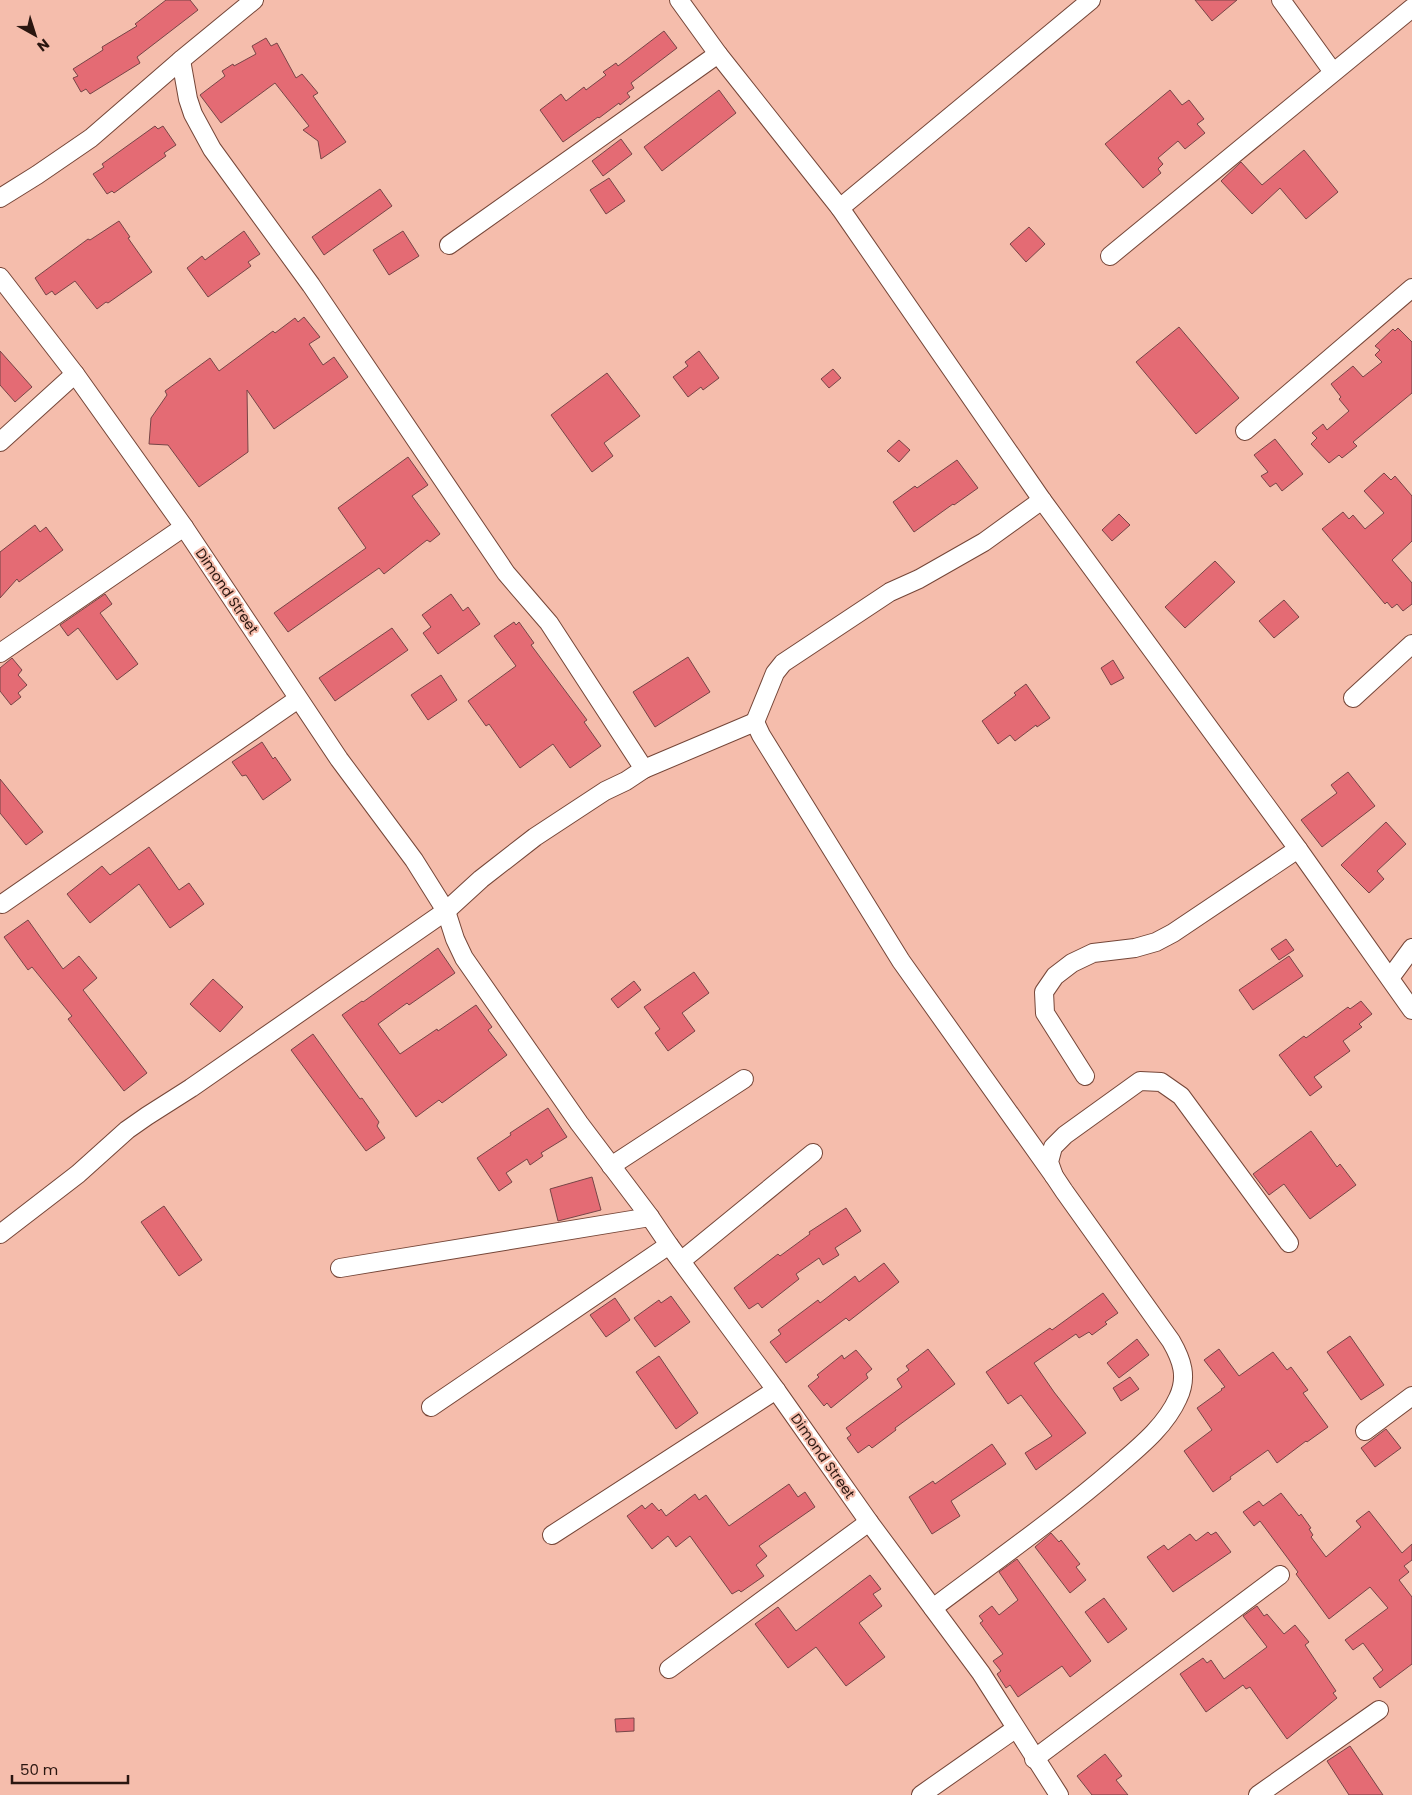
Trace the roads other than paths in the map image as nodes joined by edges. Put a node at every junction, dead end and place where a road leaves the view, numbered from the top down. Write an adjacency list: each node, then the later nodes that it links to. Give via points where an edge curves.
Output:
1 (679, 0): 6 (street)
2 (1091, 0): 10 (street)
3 (1281, 0): 8 (street)
4 (252, 1): 7 (street)
5 (1412, 8): 8 (street)
6 (718, 54): 10 (street); 11 (street)
7 (181, 60): 9 (street, via 91,138); 25 (street, via 193,114 212,149 317,292 506,573 549,623)
8 (1334, 72): 12 (street)
9 (0, 198)
10 (840, 208): 18 (street)
11 (449, 246)
12 (1110, 256)
13 (0, 278): 15 (street, Dimond Street)
14 (1411, 293): 16 (street)
15 (75, 374): 17 (street); 19 (street, Dimond Street)
16 (1245, 431)
17 (0, 442)
18 (1042, 500): 24 (street, via 984,542 890,592 783,663 775,673); 26 (street)
19 (184, 527): 21 (street); 23 (street, Dimond Street)
20 (1412, 644): 22 (street)
21 (0, 654)
22 (1353, 698)
23 (298, 699): 27 (street); 28 (street, Dimond Street, via 414,860)
24 (755, 722): 25 (street); 36 (street, via 900,961)
25 (644, 769): 28 (street, via 535,837)
26 (1298, 849): 30 (street); 32 (street, via 1156,942 1093,953 1072,963 1056,976 1044,992 1045,1013)
27 (2, 904)
28 (446, 911): 35 (street, Dimond Street, via 464,958); 38 (street, via 127,1130 78,1174)
29 (1412, 948): 30 (street)
30 (1390, 978): 31 (street)
31 (1412, 1010)
32 (1085, 1076)
33 (744, 1079): 35 (street)
34 (813, 1153): 41 (street)
35 (611, 1166): 37 (street, Dimond Street)
36 (1054, 1176): 39 (street, via 1049,1162 1053,1147 1065,1135 1140,1081 1161,1082 1181,1096); 50 (street, via 1172,1340 1181,1358 1184,1377 1179,1397 1166,1418 1143,1443 1086,1493)
37 (650, 1217): 40 (street, Dimond Street); 42 (street)
38 (0, 1234)
39 (1289, 1243)
40 (669, 1245): 41 (street, Dimond Street); 45 (street)
41 (681, 1261): 43 (street, Dimond Street)
42 (340, 1268)
43 (776, 1390): 47 (street, Dimond Street); 48 (street)
44 (1412, 1396): 46 (street)
45 (431, 1407)
46 (1366, 1431)
47 (869, 1522): 50 (street, Dimond Street); 51 (street)
48 (552, 1534)
49 (1280, 1575): 54 (street)
50 (933, 1608): 53 (street, Dimond Street, via 981,1673)
51 (668, 1670)
52 (1379, 1710): 57 (street)
53 (1015, 1729): 54 (street, Dimond Street); 55 (street)
54 (1034, 1759): 56 (street, Dimond Street)
55 (921, 1795)
56 (1059, 1795)
57 (1258, 1795)

